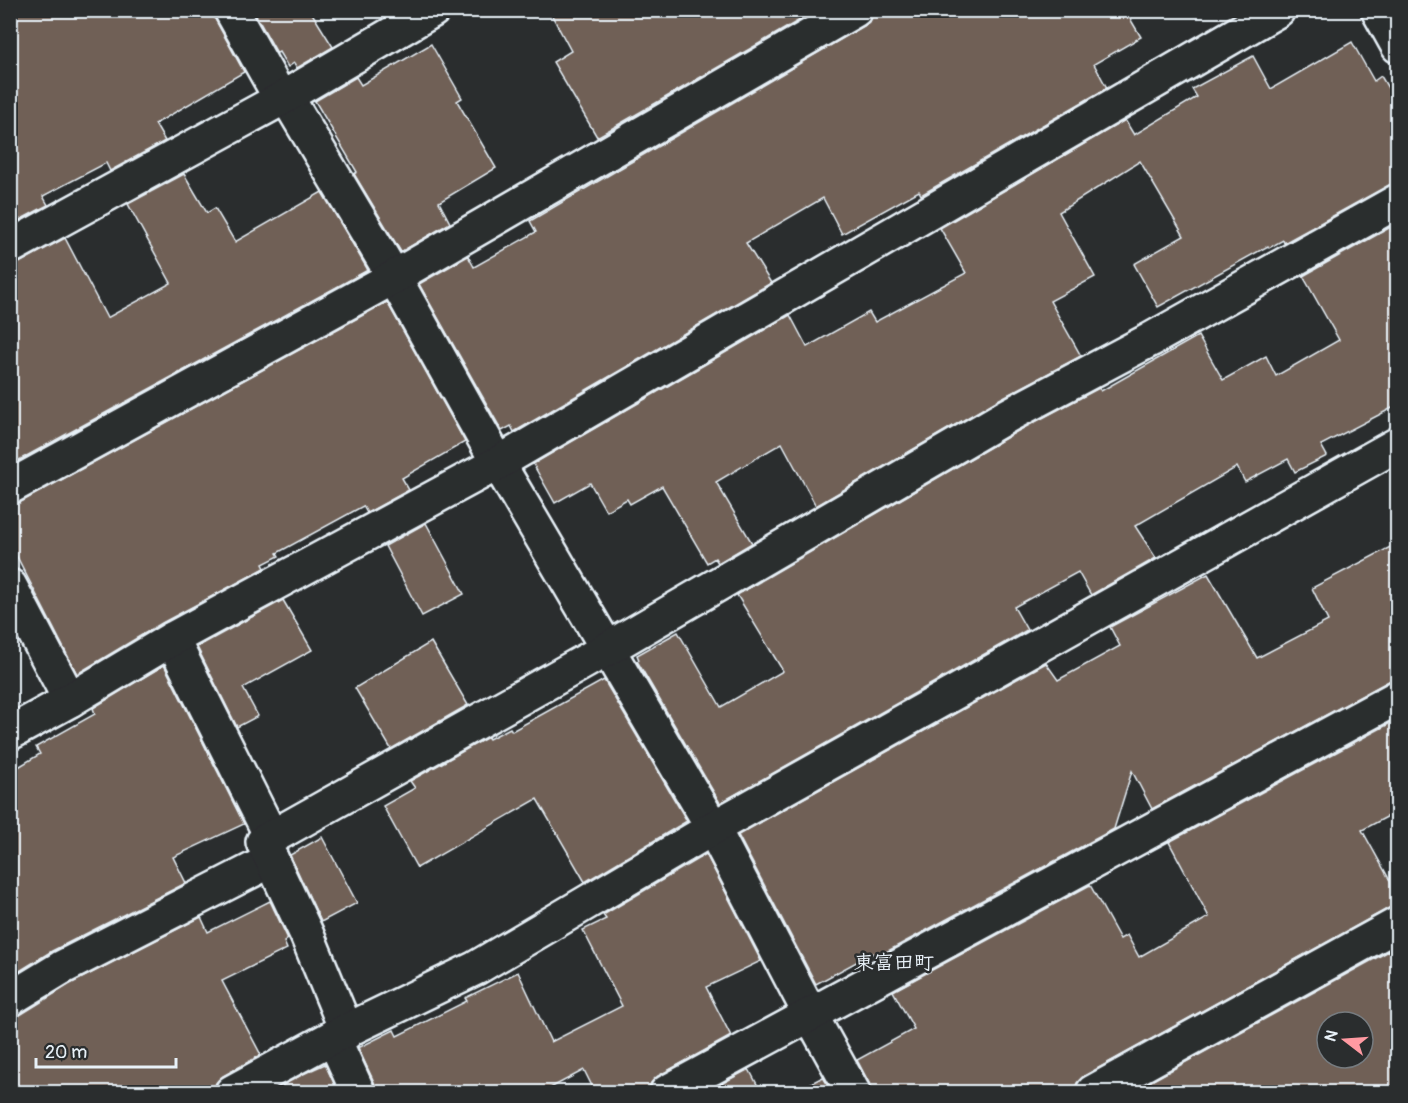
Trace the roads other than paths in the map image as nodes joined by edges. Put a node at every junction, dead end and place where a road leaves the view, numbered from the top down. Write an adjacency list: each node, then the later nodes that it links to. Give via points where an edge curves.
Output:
1 (231, 10): 7 (street)
2 (434, 10): 7 (street)
3 (855, 10): 10 (street)
4 (1278, 10): 12 (street)
5 (1378, 10): 6 (street)
6 (1398, 46)
7 (283, 98): 9 (street); 10 (street)
8 (1398, 201): 16 (street, via 1007,416)
9 (10, 247)
10 (394, 277): 12 (street); 13 (street)
11 (1398, 444): 20 (street)
12 (498, 463): 15 (street); 16 (street)
13 (10, 487)
14 (10, 586): 18 (street)
15 (172, 639): 18 (street); 21 (street)
16 (607, 649): 20 (street); 21 (street)
17 (1398, 697): 24 (street)
18 (70, 700): 19 (street)
19 (10, 733)
20 (713, 828): 24 (street); 25 (street, via 476,968)
21 (271, 848): 23 (street); 25 (street, via 307,935)
22 (1398, 924): 30 (street)
23 (10, 999)
24 (810, 1014): 28 (street); 29 (street)
25 (340, 1035): 26 (street); 27 (street)
26 (232, 1092)
27 (358, 1092)
28 (667, 1092)
29 (853, 1092)
30 (1093, 1092)

